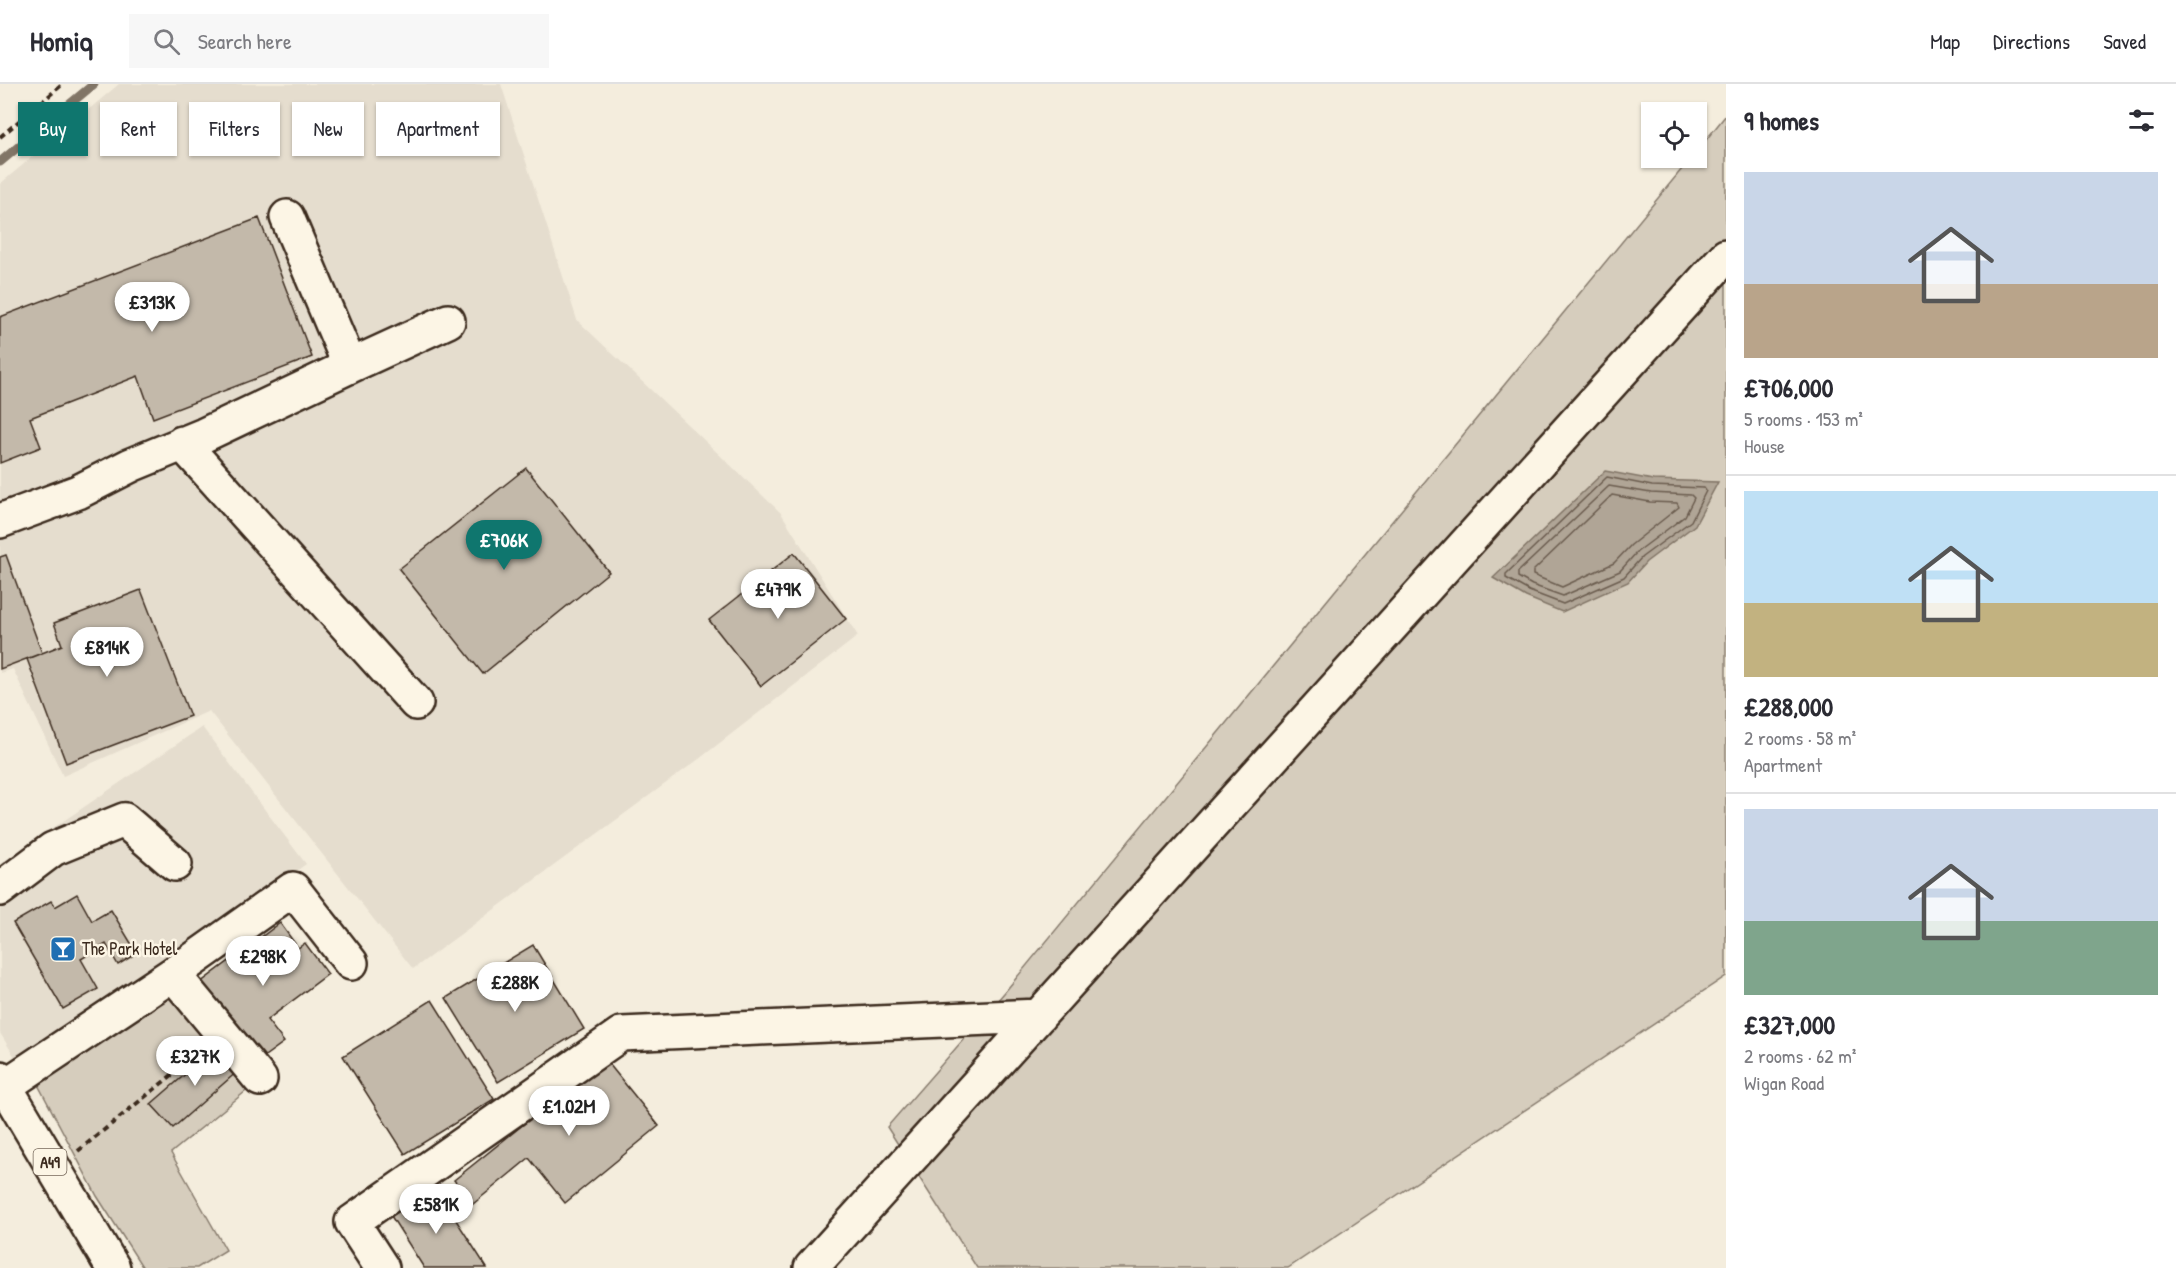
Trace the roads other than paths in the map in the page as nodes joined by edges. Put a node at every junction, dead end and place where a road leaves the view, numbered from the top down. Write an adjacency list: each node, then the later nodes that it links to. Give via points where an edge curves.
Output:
1 (287, 217): 4 (main road)
2 (1726, 256): 12 (main road)
3 (448, 321): 4 (main road)
4 (350, 366): 5 (main road)
5 (182, 443): 6 (main road, via 78,492); 7 (main road)
6 (0, 520)
7 (416, 703)
8 (175, 864): 9 (main road, via 124,820 53,849)
9 (0, 889)
10 (351, 963): 11 (main road, via 293,889)
11 (173, 974): 13 (main road); 14 (main road)
12 (1039, 1016): 16 (main road, via 621,1034 352,1222); 17 (main road)
13 (260, 1079)
14 (2, 1082): 15 (main road, A49)
15 (113, 1268)
16 (382, 1268)
17 (811, 1268)

